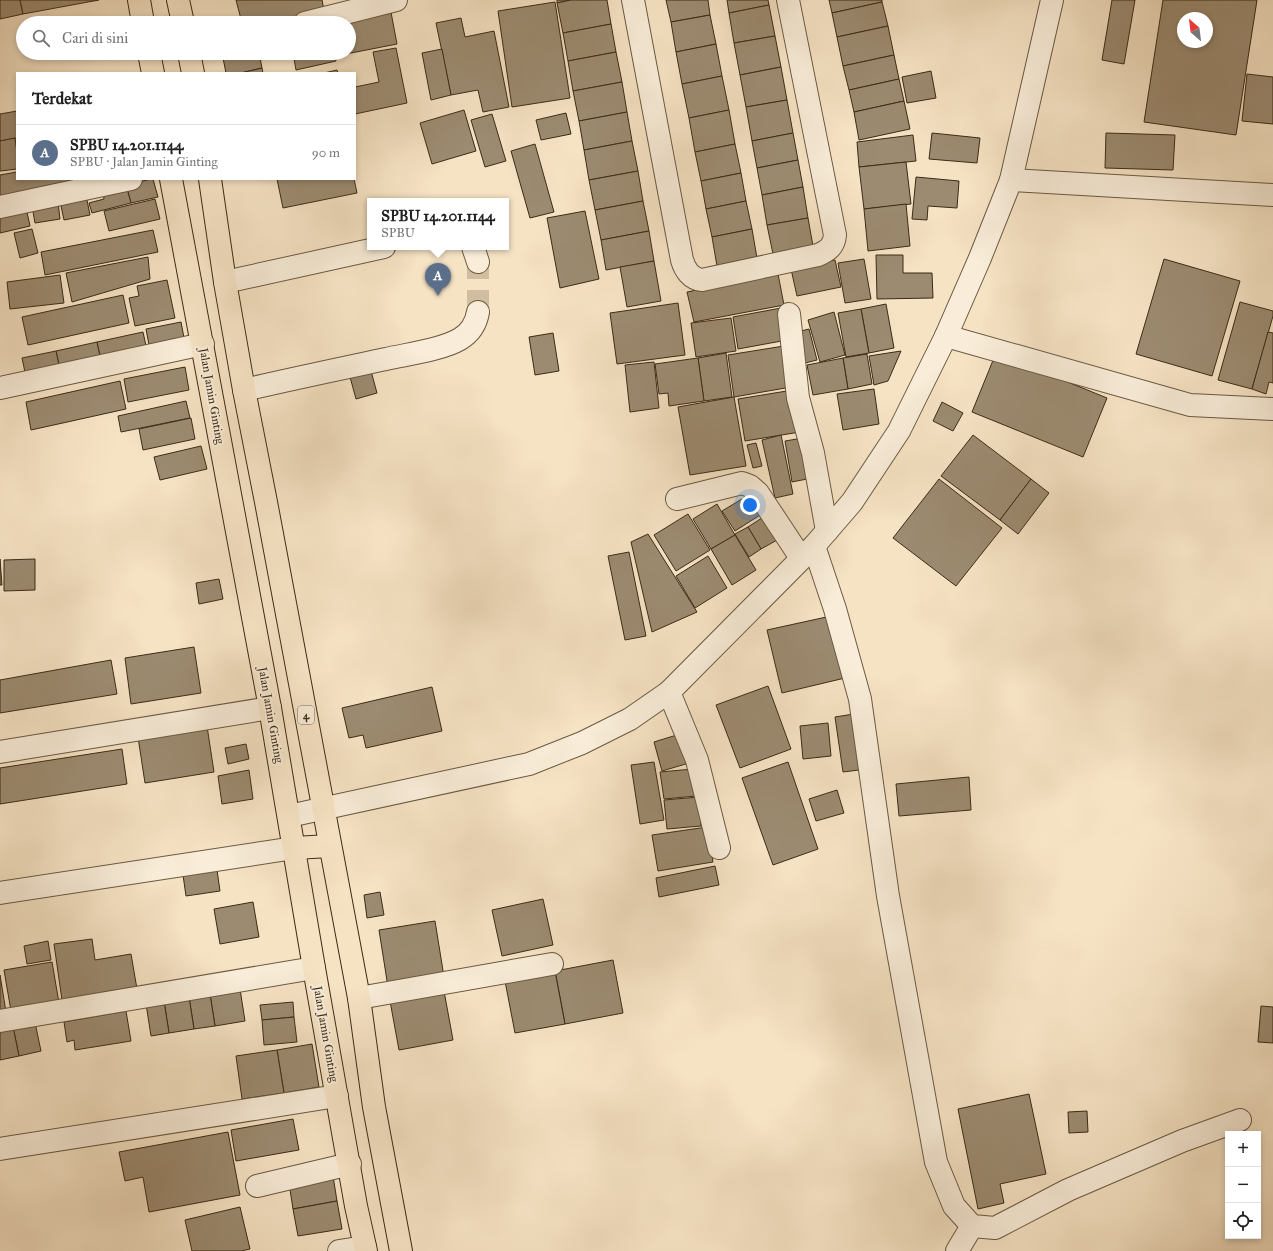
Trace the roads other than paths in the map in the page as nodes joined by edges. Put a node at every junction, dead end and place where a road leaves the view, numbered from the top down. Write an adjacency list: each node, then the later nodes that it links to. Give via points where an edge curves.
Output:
1 (139, 0): 7 (highway)
2 (178, 0): 8 (highway)
3 (396, 0): 9 (street)
4 (633, 0): 5 (street, via 682,260 691,276 702,280 818,255 830,249 835,240)
5 (788, 0)
6 (1052, 0): 17 (street)
7 (142, 16)
8 (181, 16)
9 (332, 16)
10 (150, 60): 12 (highway)
11 (190, 60): 13 (highway)
12 (153, 72)
13 (193, 72)
14 (126, 180): 19 (street)
15 (171, 180): 25 (highway, Jalan Jamin Ginting)
16 (210, 180): 21 (highway, 4)
17 (1011, 180): 18 (street); 24 (street)
18 (1273, 195)
19 (0, 206)
20 (370, 250): 21 (street)
21 (225, 282): 27 (highway, 4)
22 (478, 312): 27 (street, via 472,328 453,343)
23 (789, 314): 30 (street, via 798,398 813,453)
24 (946, 336): 28 (street, via 1190,405); 30 (street, via 899,431 852,502)
25 (203, 344): 26 (street); 32 (highway, Jalan Jamin Ginting)
26 (0, 388)
27 (244, 390): 34 (highway, 4)
28 (1273, 409)
29 (677, 498): 30 (street, via 742,483 750,486)
30 (814, 545): 31 (street); 49 (street, via 836,609 860,699 888,896 936,1162 954,1206)
31 (669, 692): 34 (street, via 623,723 582,744 529,764); 38 (street, via 697,760)
32 (270, 708): 33 (street); 35 (highway, Jalan Jamin Ginting)
33 (0, 752)
34 (324, 809): 35 (street); 36 (highway, 4)
35 (289, 816): 37 (highway, Jalan Jamin Ginting)
36 (330, 846): 37 (highway); 42 (highway, 4)
37 (294, 848): 39 (street); 41 (highway, Jalan Jamin Ginting)
38 (719, 848)
39 (0, 893)
40 (552, 964): 42 (street)
41 (314, 968): 43 (street); 44 (highway, Jalan Jamin Ginting)
42 (359, 998): 52 (highway, 4, via 374,1107)
43 (0, 1021)
44 (337, 1096): 46 (street); 47 (highway, Jalan Jamin Ginting)
45 (1240, 1120): 49 (street, via 1182,1141 1068,1190 995,1228)
46 (0, 1149)
47 (350, 1164): 48 (street); 50 (highway, Jalan Jamin Ginting)
48 (257, 1186)
49 (972, 1226): 53 (street)
50 (365, 1249): 51 (street)
51 (339, 1251)
52 (401, 1251)
53 (956, 1251)

